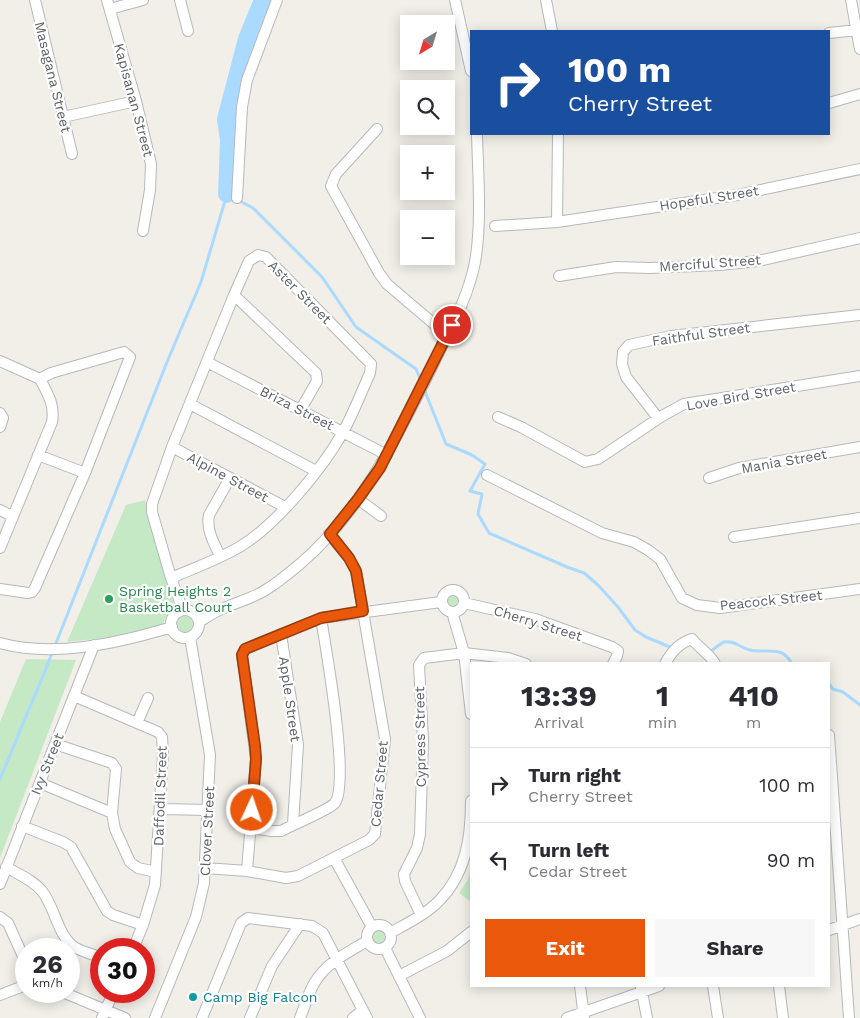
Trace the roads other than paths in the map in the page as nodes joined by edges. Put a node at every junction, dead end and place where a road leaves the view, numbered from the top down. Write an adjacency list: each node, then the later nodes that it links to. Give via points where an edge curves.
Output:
1 (34, 0): 18 (street, Masagana Street)
2 (143, 0): 8 (street)
3 (180, 0): 11 (street)
4 (277, 0): 24 (street, via 247,80 242,107)
5 (455, 0): 14 (street)
6 (546, 0): 9 (street)
7 (854, 1): 10 (street)
8 (109, 4): 16 (street, Kapisanan Street)
9 (552, 30)
10 (856, 30): 12 (street); 13 (street)
11 (188, 31)
12 (830, 33)
13 (860, 49)
14 (470, 67)
15 (860, 94): 17 (street)
16 (136, 101): 18 (street); 27 (street, Kapisanan Street, via 151,164)
17 (830, 102)
18 (63, 116): 22 (street, Masagana Street)
19 (377, 129): 32 (street, via 336,174 331,186 387,284)
20 (477, 135): 32 (street, via 476,256 465,296)
21 (558, 135): 25 (street)
22 (72, 154)
23 (860, 169): 25 (street, Hopeful Street, via 736,195)
24 (237, 198)
25 (557, 222): 26 (street, Hopeful Street)
26 (495, 226)
27 (143, 231)
28 (860, 238): 29 (street, Merciful Street, via 758,261 709,266 616,267)
29 (559, 276)
30 (234, 295): 34 (street, Aster Street); 38 (street, via 316,373 317,381); 43 (street, Aster Street, via 249,260 258,255 266,258 371,364 370,373)
31 (860, 315): 41 (street, Faithful Street, via 671,336 629,344 623,352 626,377)
32 (448, 335): 47 (street)
33 (0, 361): 36 (street)
34 (207, 362): 37 (street, Aster Street); 38 (street, Briza Street)
35 (860, 376): 41 (street, Love Bird Street, via 684,404)
36 (40, 379): 46 (street, via 53,404 54,413); 49 (street, via 124,352 130,357)
37 (190, 404): 44 (street, Aster Street); 48 (street)
38 (301, 409): 43 (street, Briza Street)
39 (0, 414): 42 (street, via 3,418)
40 (498, 417): 41 (street, Love Bird Street, via 585,462 598,459)
41 (658, 418)
42 (0, 427)
43 (343, 431): 47 (street, Briza Street); 48 (street, Aster Street)
44 (172, 447): 51 (street, Alpine Street); 63 (street, Aster Street, via 152,504)
45 (860, 447): 52 (street, Mania Street, via 740,468)
46 (38, 454): 49 (street); 56 (street)
47 (387, 455): 53 (street)
48 (316, 471): 54 (street, Aster Street)
49 (84, 473): 64 (street, via 35,588 28,593)
50 (486, 475): 65 (street, Peacock Street, via 602,533 634,542 648,550 660,560 682,598 697,605 720,608)
51 (230, 478): 54 (street, Alpine Street); 62 (street, via 207,522)
52 (710, 478)
53 (358, 499): 57 (street); 59 (street)
54 (285, 507): 62 (street, Aster Street, via 257,535)
55 (0, 510): 56 (street)
56 (12, 516): 61 (street)
57 (381, 516)
58 (860, 518): 60 (street)
59 (330, 534): 69 (street, Cedar Street, via 356,571); 72 (street, via 302,563 267,590)
60 (734, 537)
61 (0, 548)
62 (220, 556): 63 (street, Aster Street)
63 (171, 578): 68 (street, Aster Street)
64 (0, 589)
65 (860, 589)
66 (441, 602): 67 (street, via 446,592 456,590 461,592); 69 (street); 70 (street, via 447,611)
67 (464, 603): 70 (street, via 458,611); 80 (street, Cherry Street, via 535,619 612,647 618,651)
68 (183, 610): 72 (street, via 194,613); 73 (street, via 174,616)
69 (363, 611): 71 (street); 97 (street, Cedar Street, via 384,740 380,792 375,834)
70 (452, 612): 78 (street)
71 (321, 618): 74 (street); 93 (street, via 340,771 336,799 331,807)
72 (199, 622): 75 (street, via 198,629)
73 (172, 628): 75 (street, via 179,636); 77 (street)
74 (281, 634): 93 (street, Apple Street, via 298,745); 95 (street, via 245,649 242,655 256,759)
75 (190, 637): 91 (street, Clover Street, via 210,755)
76 (0, 643): 77 (street, via 40,648)
77 (94, 645): 83 (street, Ivy Street)
78 (464, 653): 79 (street, Cypress Street); 85 (street); 103 (street, Cypress Street, via 424,658 419,665 423,741 420,834 404,874)
79 (509, 661)
80 (614, 662)
81 (666, 662): 82 (street, via 683,641 692,639)
82 (714, 662)
83 (74, 696): 86 (street, Daffodil Street); 87 (street, Ivy Street)
84 (148, 698): 86 (street)
85 (470, 705)
86 (137, 723): 90 (street, Daffodil Street, via 162,737)
87 (56, 744): 89 (street, Ivy Street); 92 (street, via 115,766)
88 (830, 751): 108 (street)
89 (40, 783): 92 (street); 94 (street, Ivy Street)
90 (160, 808): 91 (street); 101 (street, Daffodil Street)
91 (208, 810): 99 (street, Clover Street)
92 (112, 813): 101 (street, via 115,829 130,862 138,868)
93 (293, 824): 95 (street, via 281,831)
94 (22, 826): 98 (street, Ivy Street); 107 (street, via 71,847 107,911)
95 (251, 828): 100 (street)
96 (470, 835): 103 (street, via 454,884)
97 (334, 858): 100 (street, Cedar Street, via 298,876 286,878); 109 (street)
98 (6, 867): 102 (street, Ivy Street); 117 (street, via 41,890 70,943)
99 (205, 868): 100 (street, Cedar Street); 132 (street, Clover Street, via 203,893 196,917)
100 (247, 871)
101 (156, 872): 107 (street, Daffodil Street)
102 (0, 884)
103 (421, 915): 111 (street)
104 (0, 917): 114 (street, via 8,923)
105 (860, 919): 108 (street)
106 (300, 924): 118 (street, via 318,929); 133 (street, via 252,918 243,920); 134 (street, via 272,966)
107 (143, 926): 113 (street, Daffodil Street)
108 (841, 926): 110 (street); 142 (street)
109 (372, 927): 111 (street, via 383,926); 115 (street)
110 (830, 930)
111 (390, 933): 116 (street, via 389,944)
112 (470, 933): 119 (street, via 448,951)
113 (138, 938)
114 (15, 939)
115 (368, 941): 116 (street, via 375,949); 118 (street)
116 (385, 948): 119 (street)
117 (90, 954)
118 (337, 959): 129 (street); 135 (street, via 315,981)
119 (399, 976): 137 (street)
120 (580, 987): 130 (street)
121 (656, 987): 125 (street)
122 (713, 987): 140 (street)
123 (779, 987): 141 (street)
124 (15, 989): 126 (street)
125 (642, 990): 130 (street); 139 (street)
126 (0, 995)
127 (80, 1001): 128 (street)
128 (104, 1014): 131 (street)
129 (365, 1014): 136 (street)
130 (584, 1015): 138 (street)
131 (125, 1018)
132 (155, 1018)
133 (202, 1018)
134 (250, 1018)
135 (300, 1018)
136 (353, 1018)
137 (420, 1018)
138 (566, 1018)
139 (647, 1018)
140 (718, 1018)
141 (783, 1018)
142 (849, 1018)

